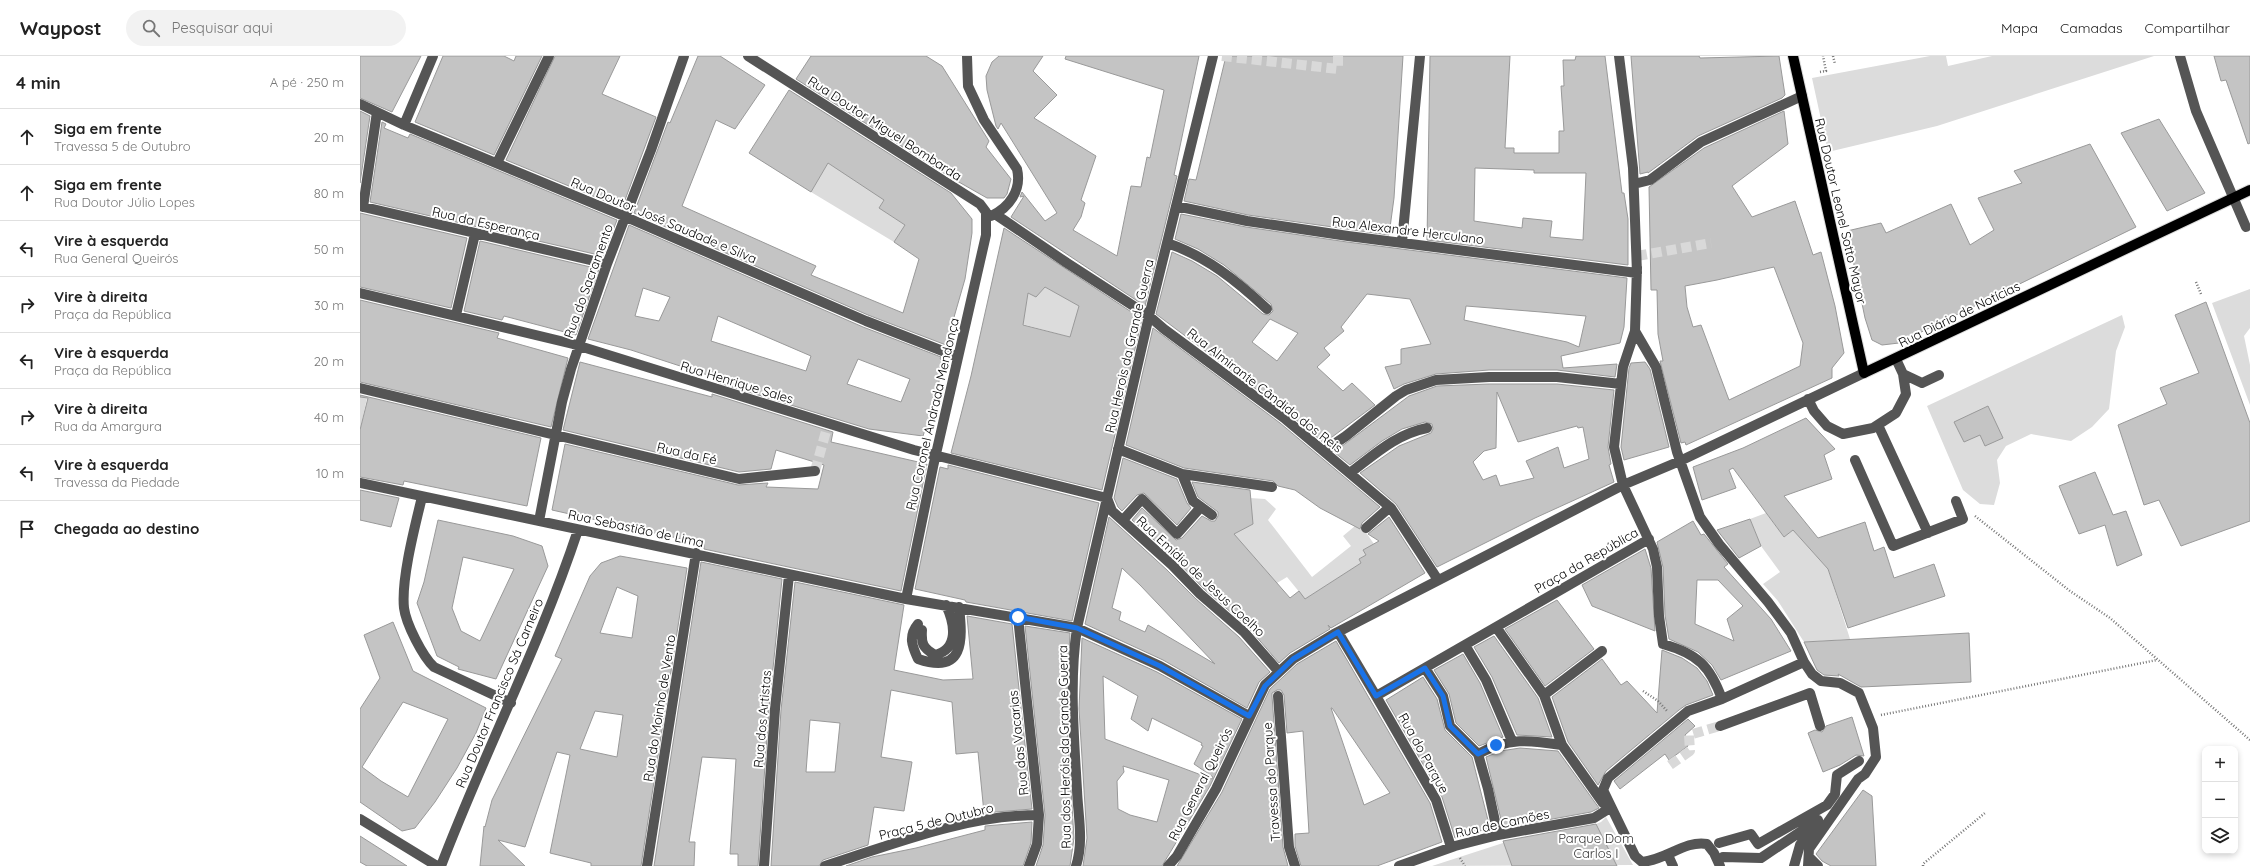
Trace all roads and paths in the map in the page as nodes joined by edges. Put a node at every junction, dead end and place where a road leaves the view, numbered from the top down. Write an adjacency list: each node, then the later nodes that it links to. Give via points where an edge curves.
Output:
1 (433, 56): 18 (street)
2 (549, 56): 19 (street)
3 (684, 56): 26 (street, Rua do Sacramento)
4 (748, 56): 25 (street, Rua Doutor Miguel Bombarda, via 980,204)
5 (967, 56): 25 (street, via 968,86 984,120 1017,169 1019,176 1014,196 1008,205)
6 (1213, 56): 23 (street, Rua Herois da Grande Guerra)
7 (1420, 56): 29 (street)
8 (1619, 56): 20 (street, Praça da República)
9 (1793, 56): 15 (main road, Rua Doutor Leonel Sotto Mayor)
10 (1823, 56): 14 (path, via 1826,71)
11 (1833, 56): 13 (path)
12 (2180, 56): 22 (street, via 2196,111)
13 (1835, 64)
14 (1820, 72)
15 (1802, 96): 20 (street, via 1701,142 1650,180); 43 (main road, Rua Doutor Leonel Sotto Mayor)
16 (360, 104): 17 (street, Rua Doutor José Saudade e Silva)
17 (377, 112): 18 (street, Rua Doutor José Saudade e Silva); 24 (street)
18 (404, 125): 19 (street, Rua Doutor José Saudade e Silva)
19 (497, 163): 26 (street, Rua Doutor José Saudade e Silva)
20 (1634, 184): 32 (street, Praça da República)
21 (2250, 190): 22 (main road, Rua Diário de Notícias)
22 (2233, 196): 27 (street); 42 (main road, Rua Diário de Notícias)
23 (1176, 206): 29 (street, Rua Alexandre Herculano, via 1247,221); 30 (street, Rua Herois da Grande Guerra)
24 (362, 207): 28 (street, Rua da Esperança)
25 (991, 216): 38 (street, Rua Doutor Miguel Bombarda); 41 (street, Rua Coronel Andrada Mendonça)
26 (625, 217): 31 (street, Rua do Sacramento); 41 (street, Rua Doutor José Saudade e Silva)
27 (2246, 227)
28 (476, 234): 31 (street, Rua da Esperança); 37 (street)
29 (1402, 242): 32 (street, Rua Alexandre Herculano)
30 (1167, 243): 36 (street, via 1191,252 1219,269); 38 (street, Rua Herois da Grande Guerra)
31 (607, 264): 40 (street, Rua do Sacramento)
32 (1637, 270): 39 (street, Praça da República)
33 (2196, 282): 35 (path)
34 (360, 293): 37 (street, Rua Henrique Sales)
35 (2201, 294)
36 (1266, 308)
37 (456, 315): 40 (street, Rua Henrique Sales)
38 (1149, 316): 52 (street, Rua Herois da Grande Guerra); 53 (street, Rua Almirante Cândido dos Reis)
39 (1635, 331): 46 (street, Praça da República); 56 (street, via 1656,367)
40 (579, 346): 51 (street, Rua do Sacramento); 54 (street, Rua Henrique Sales)
41 (958, 357): 54 (street, Rua Coronel Andrada Mendonça)
42 (1896, 359): 43 (main road, Rua Diário de Notícias); 44 (street)
43 (1864, 373): 48 (street, Rua Diário de Notícias)
44 (1903, 374): 45 (street, via 1922,383); 49 (street, via 1906,394 1896,414)
45 (1939, 375)
46 (1621, 384): 53 (street, via 1558,377 1436,380 1396,396); 61 (street, Praça da República, via 1614,447)
47 (360, 388): 51 (street, Rua da Fé)
48 (1808, 399): 49 (street, via 1827,426 1843,434); 56 (street, Rua Diário de Notícias)
49 (1878, 425): 74 (street)
50 (1427, 428): 58 (street, via 1414,430 1387,445)
51 (555, 434): 57 (street, Rua da Fé, via 739,479); 71 (street, Rua do Sacramento)
52 (1118, 449): 59 (street); 64 (street, Rua Herois da Grande Guerra)
53 (1324, 451): 58 (street, Rua Almirante Cândido dos Reis)
54 (935, 456): 64 (street, Rua Henrique Sales); 79 (street, Rua Coronel Andrada Mendonça)
55 (1855, 460): 74 (street, via 1893,546)
56 (1680, 461): 61 (street, Rua Diário de Notícias); 89 (street, via 1700,517 1784,623)
57 (815, 471)
58 (1350, 473): 67 (street, Rua Almirante Cândido dos Reis)
59 (1182, 474): 62 (street); 66 (street, via 1193,501)
60 (360, 483): 63 (street, Rua Sebastião de Lima)
61 (1623, 485): 75 (street, Praça da República); 78 (street)
62 (1272, 486)
63 (422, 497): 71 (street, Rua Sebastião de Lima); 98 (street, via 403,592 404,610 418,644 434,667)
64 (1107, 498): 70 (street, Rua Emídio de Jesus Coelho, via 1112,511); 84 (street, Rua Herois da Grande Guerra)
65 (1956, 501): 74 (street, via 1963,519)
66 (1201, 507): 68 (street); 70 (street, via 1177,534 1142,499)
67 (1390, 508): 72 (street); 78 (street, Rua Almirante Cândido dos Reis)
68 (1212, 515)
69 (1974, 516): 88 (path, via 2070,591 2110,618)
70 (1123, 520): 91 (street, Rua Emídio de Jesus Coelho, via 1200,594 1244,632)
71 (538, 521): 73 (street, Rua Sebastião de Lima)
72 (1366, 528)
73 (578, 530): 76 (street, Rua Sebastião de Lima); 98 (street, Rua Doutor Francisco Sá Carneiro)
74 (1928, 533)
75 (1649, 539): 83 (street, Praça da República); 96 (street, via 1654,549 1657,567 1663,644 1696,657 1716,682)
76 (696, 553): 77 (street, Rua Sebastião de Lima); 121 (street, Rua do Moinho de Vento)
77 (789, 574): 79 (street, Rua Sebastião de Lima); 122 (street, Rua dos Artistas, via 775,709)
78 (1438, 580): 85 (street)
79 (906, 599): 80 (street, Rua Sebastião de Lima)
80 (946, 605): 81 (street, Rua Sebastião de Lima); 81 (street, via 953,635 951,646 935,655 924,649 920,627 913,630 911,644 918,659 934,664 948,662 960,650 962,634)
81 (959, 607): 82 (street, Rua Sebastião de Lima)
82 (1018, 617): 84 (street, Rua Sebastião de Lima); 110 (street, Rua das Vacarias)
83 (1496, 627): 86 (street, Praça da República); 93 (street)
84 (1077, 628): 99 (street, Rua Sebastião de Lima, via 1160,666); 125 (street, Rua dos Heróis da Grande Guerra, via 1074,651 1074,714 1081,835)
85 (1338, 632): 91 (street, Rua General Queirós, via 1313,645); 95 (street)
86 (1465, 645): 90 (street, Praça da República); 104 (street, via 1486,680)
87 (1602, 651): 93 (street)
88 (2157, 660): 100 (path); 103 (path)
89 (1804, 662): 96 (street); 117 (street, via 1812,674 1821,681 1840,683 1859,693 1872,728 1876,757 1809,849)
90 (1425, 668): 95 (street, Praça da República); 106 (street, via 1443,696 1450,726)
91 (1279, 672): 99 (street, Rua General Queirós, via 1265,686)
92 (1643, 692): 97 (path)
93 (1544, 695): 105 (street)
94 (1278, 696): 127 (street, Travessa do Parque, via 1289,847)
95 (1376, 696): 114 (street, Rua do Parque, via 1436,800)
96 (1722, 699): 108 (street, via 1688,711 1608,778 1603,790)
97 (1658, 701)
98 (511, 703): 120 (street, Rua Doutor Francisco Sá Carneiro)
99 (1249, 716): 126 (street, Rua General Queirós, via 1216,788 1177,856)
100 (1878, 716)
101 (1720, 726): 102 (street, via 1810,693)
102 (1820, 726)
103 (2250, 740)
104 (1512, 741): 105 (street); 106 (street)
105 (1562, 745): 108 (street, via 1586,781 1596,790 1605,807)
106 (1478, 754): 112 (street)
107 (1859, 761): 113 (street, via 1837,775 1835,794 1827,805 1758,844 1751,834)
108 (1610, 808): 112 (street, Rua de Camões, via 1594,818); 115 (street, via 1635,856 1642,862 1656,861)
109 (1985, 813): 135 (path)
110 (1039, 816): 118 (street, Praça 5 de Outubro, via 1011,816 924,835); 124 (street, Rua das Vacarias, via 1037,844)
111 (360, 819): 119 (street)
112 (1498, 835): 114 (street, Rua de Camões)
113 (1720, 843)
114 (1451, 847): 128 (street, Rua de Camões)
115 (1668, 855): 130 (street); 131 (street, via 1696,842 1707,844)
116 (1459, 856): 129 (path)
117 (1809, 862): 134 (street)
118 (842, 864): 123 (street, Praça 5 de Outubro)
119 (437, 866)
120 (441, 866)
121 (647, 866)
122 (764, 866)
123 (825, 866)
124 (1029, 866)
125 (1076, 866)
126 (1168, 866)
127 (1295, 866)
128 (1398, 866)
129 (1465, 866)
130 (1673, 866)
131 (1720, 866)
132 (1728, 866): 133 (street, via 1723,857 1761,858 1818,820 1800,846)
133 (1794, 866)
134 (1818, 866)
135 (1923, 866)

